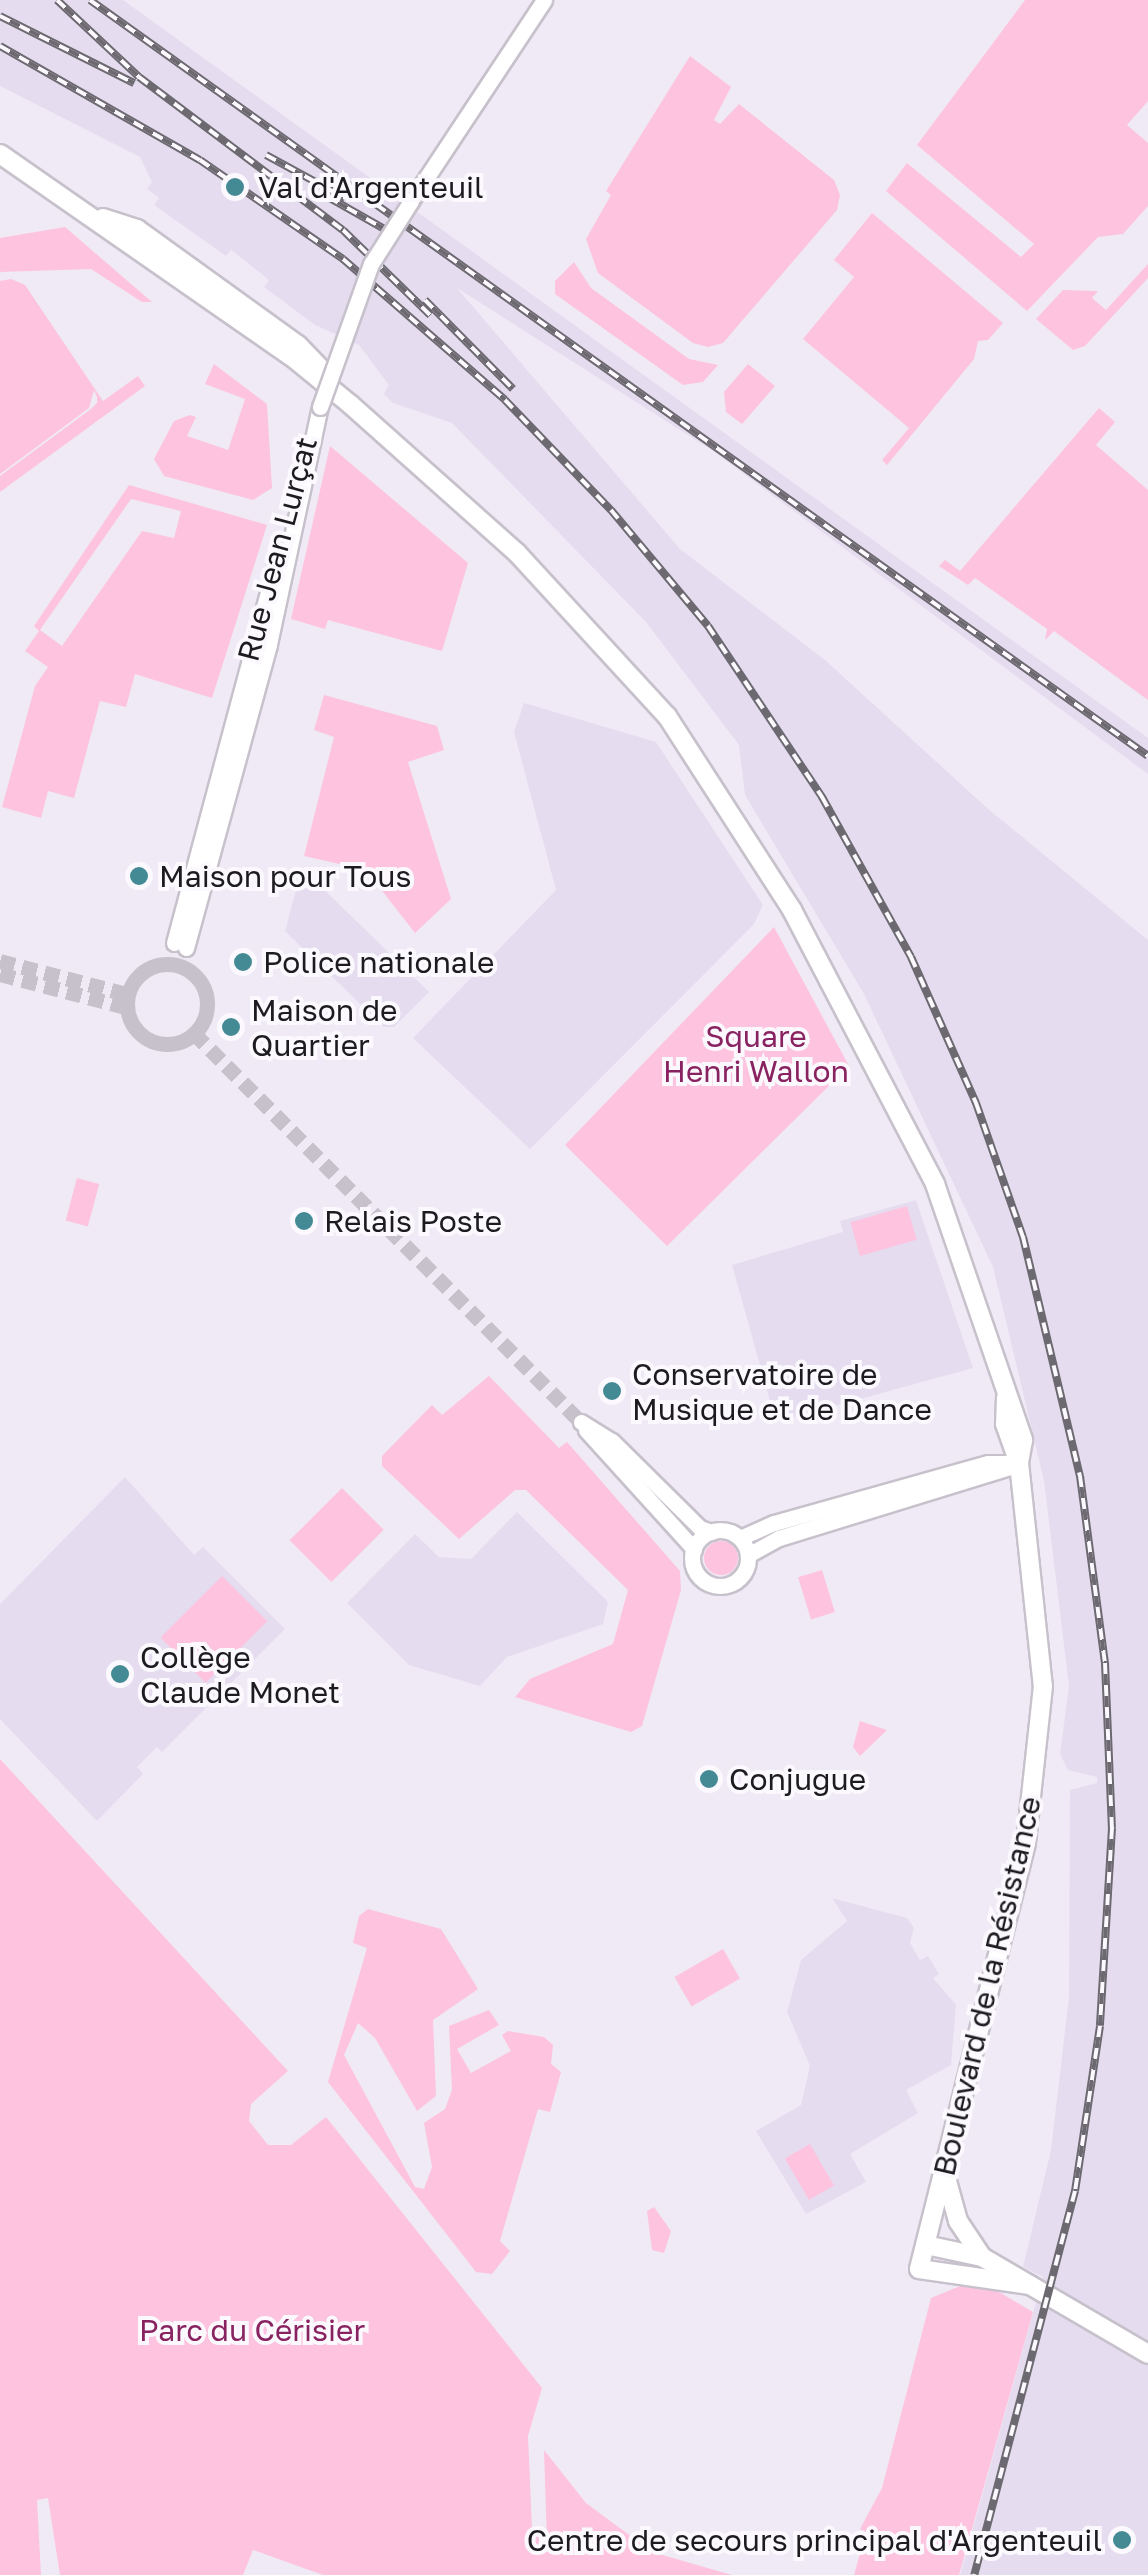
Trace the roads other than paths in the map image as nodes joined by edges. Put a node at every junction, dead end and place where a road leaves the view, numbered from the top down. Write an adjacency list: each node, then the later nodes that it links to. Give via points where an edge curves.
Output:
1 (544, 0): 3 (street, Rue Jean Lurçat, bridge, via 371,264 320,406 269,644)
2 (0, 154): 4 (main road, Boulevard de la Résistance, via 91,214 136,229 305,351 351,405 518,553 667,716 724,798 838,992 936,1184 1023,1440)
3 (180, 945)
4 (1019, 1463): 6 (street, via 988,1463 774,1522); 8 (street, via 994,1477 779,1538); 9 (main road, Boulevard de la Résistance, via 1040,1629 1036,1784)
5 (711, 1532): 6 (street); 7 (street); 7 (street, via 612,1442 580,1422)
6 (740, 1538): 8 (street)
7 (694, 1550): 8 (street, via 696,1572 722,1586 742,1576)
8 (748, 1555)
9 (944, 2168): 10 (main road, Boulevard de la Résistance); 11 (main road, via 958,2221)
10 (926, 2245): 11 (main road); 12 (main road, Boulevard de la Résistance, via 919,2269)
11 (982, 2257): 12 (main road)
12 (1030, 2286): 13 (main road)
13 (1148, 2354)

